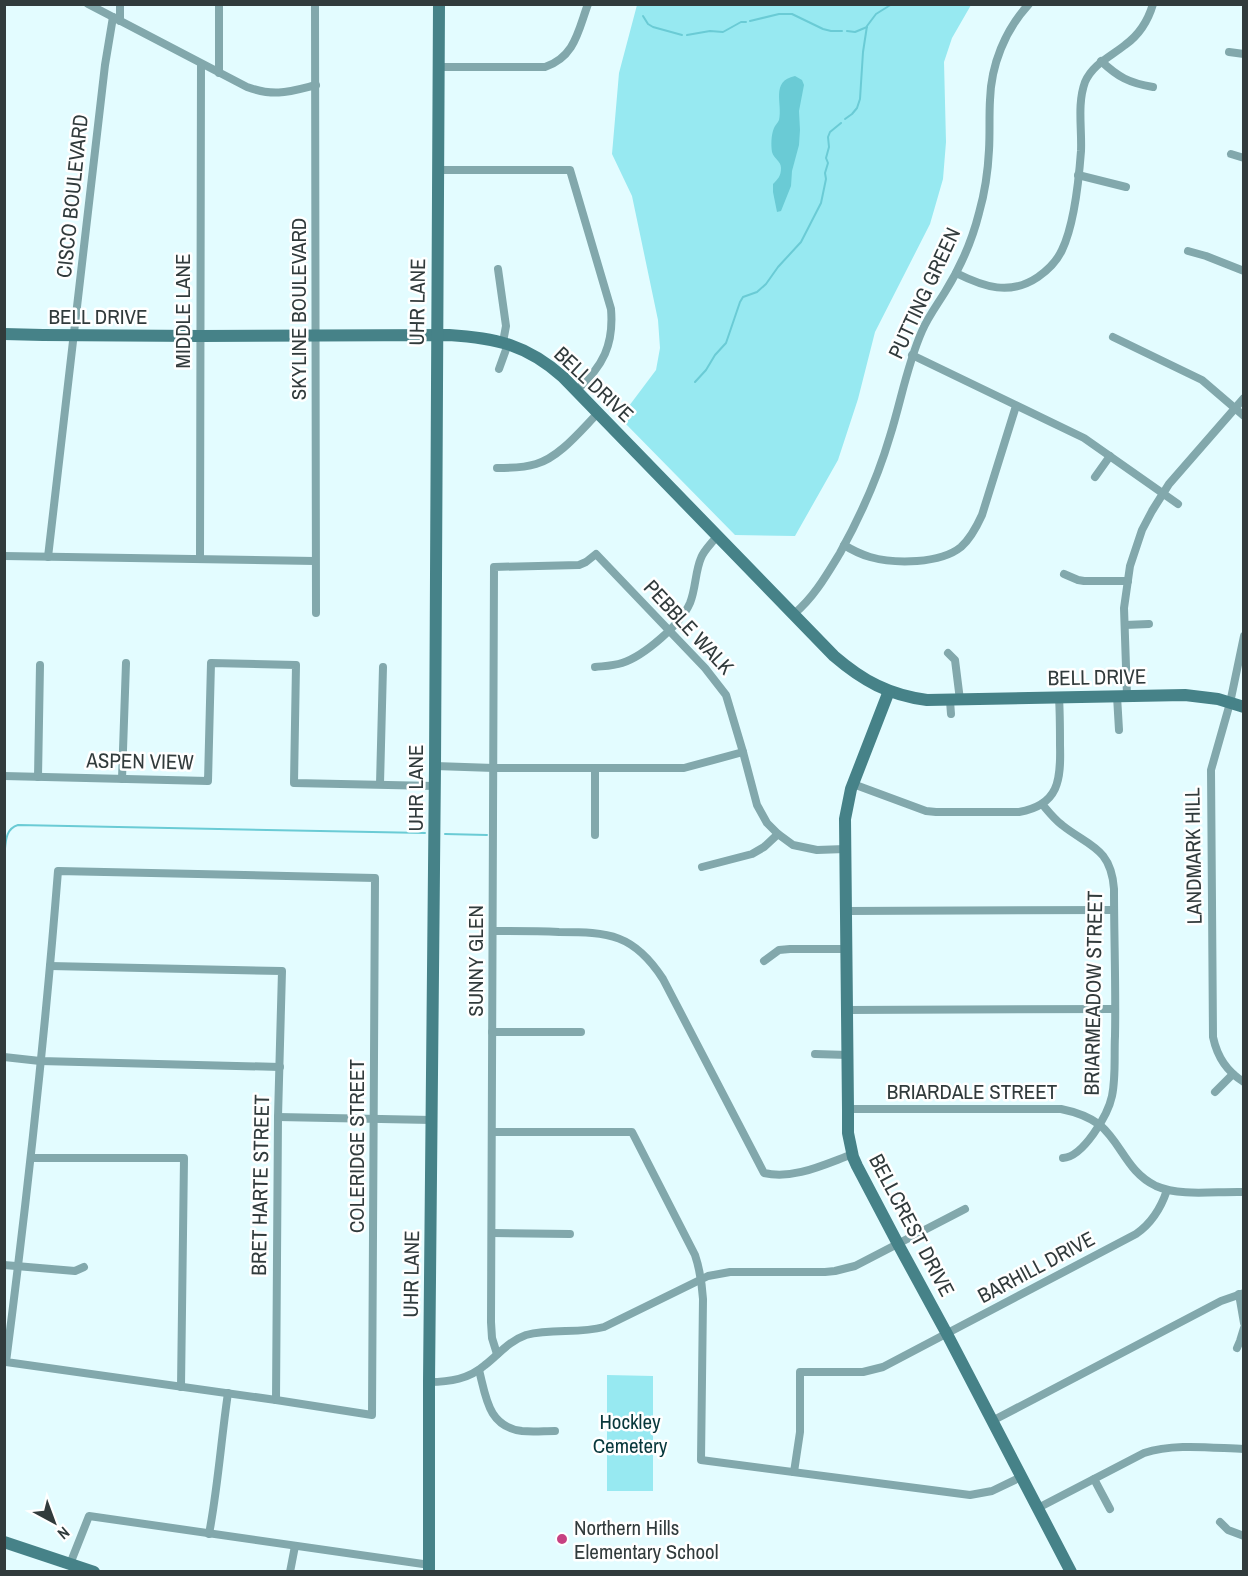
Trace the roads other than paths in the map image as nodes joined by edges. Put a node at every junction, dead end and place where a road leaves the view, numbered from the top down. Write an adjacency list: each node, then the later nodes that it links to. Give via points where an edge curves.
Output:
1 (88, 4): 9 (street)
2 (120, 4): 9 (street, CISCO BOULEVARD)
3 (219, 4): 15 (street)
4 (315, 4): 16 (street, SKYLINE BOULEVARD)
5 (439, 4): 14 (street, UHR LANE)
6 (588, 4): 14 (street, via 569,51 554,64)
7 (1029, 4): 26 (street, PUTTING GREEN, via 1006,36 995,67 986,182 972,237)
8 (1153, 4): 12 (street, via 1137,34)
9 (116, 19): 13 (street); 28 (street, CISCO BOULEVARD, via 105,65)
10 (1229, 52): 11 (street)
11 (1244, 54)
12 (1101, 61): 17 (street, via 1123,79); 21 (street, via 1089,75 1082,95)
13 (201, 64): 15 (street); 31 (street, MIDDLE LANE)
14 (439, 68): 20 (street, UHR LANE)
15 (219, 73): 16 (street, via 247,87 275,94)
16 (316, 86): 29 (street, SKYLINE BOULEVARD)
17 (1153, 87)
18 (1231, 154): 19 (street)
19 (1244, 158)
20 (438, 170): 30 (street, UHR LANE); 36 (street, via 570,170 611,309 612,327 602,361)
21 (1078, 175): 22 (street); 26 (street, via 1068,236 1059,257 1044,273 1018,287 984,286)
22 (1126, 187)
23 (1188, 251): 25 (street)
24 (498, 268): 33 (street)
25 (1244, 271)
26 (956, 273): 34 (street, PUTTING GREEN, via 922,330)
27 (4, 334): 28 (street, BELL DRIVE)
28 (74, 335): 31 (street, BELL DRIVE); 50 (street, CISCO BOULEVARD)
29 (316, 335): 30 (street, BELL DRIVE); 31 (street, BELL DRIVE); 52 (street, SKYLINE BOULEVARD)
30 (436, 335): 33 (street, BELL DRIVE, via 482,337); 76 (street, UHR LANE)
31 (200, 336): 51 (street, MIDDLE LANE)
32 (1113, 337): 39 (street, via 1202,380)
33 (506, 343): 35 (street); 36 (street, BELL DRIVE, via 539,358)
34 (912, 355): 38 (street); 48 (street, PUTTING GREEN, via 883,460)
35 (499, 369)
36 (577, 390): 40 (street, BELL DRIVE)
37 (1244, 398): 39 (street)
38 (1016, 406): 42 (street, via 1084,438); 48 (street, via 982,515 961,547 937,558 913,561 876,559)
39 (1235, 408): 41 (street); 45 (street)
40 (599, 412): 43 (street, via 547,460); 47 (street, BELL DRIVE)
41 (1244, 416)
42 (1110, 456): 44 (street); 45 (street)
43 (497, 468)
44 (1095, 477)
45 (1163, 494): 46 (street); 55 (street, via 1142,530)
46 (1179, 504)
47 (717, 536): 57 (street, BELL DRIVE); 60 (street, via 701,558 685,614)
48 (844, 545): 57 (street, PUTTING GREEN, via 818,589)
49 (4, 556): 50 (street)
50 (48, 557): 51 (street)
51 (200, 559): 52 (street)
52 (315, 561): 56 (street, SKYLINE BOULEVARD)
53 (494, 567): 60 (street, PEBBLE WALK, via 579,566 596,554); 77 (street, SUNNY GLEN)
54 (1064, 574): 55 (street, via 1078,580)
55 (1128, 581): 59 (street)
56 (316, 612)
57 (794, 614): 67 (street, BELL DRIVE, via 847,667)
58 (1149, 624): 59 (street)
59 (1125, 625): 68 (street)
60 (669, 630): 66 (street, via 634,659); 75 (street, PEBBLE WALK, via 726,695)
61 (1244, 636): 71 (street, LANDMARK HILL)
62 (948, 653): 70 (street, via 956,660)
63 (126, 663): 81 (street)
64 (40, 664): 80 (street)
65 (383, 667): 82 (street)
66 (595, 667)
67 (889, 692): 70 (street, BELL DRIVE, via 913,698); 83 (street, BELLCREST DRIVE)
68 (1122, 696): 69 (street, BELL DRIVE); 71 (street, BELL DRIVE, via 1204,696); 74 (street)
69 (1059, 698): 70 (street, BELL DRIVE); 85 (street, via 1061,768 1058,783)
70 (955, 700): 73 (street)
71 (1230, 703): 72 (street, BELL DRIVE); 105 (street, LANDMARK HILL, via 1211,770 1213,1037 1220,1057)
72 (1244, 706)
73 (951, 714)
74 (1119, 730)
75 (743, 752): 78 (street, via 684,768); 86 (street, PEBBLE WALK, via 756,805)
76 (435, 766): 77 (street); 84 (street, UHR LANE)
77 (494, 768): 78 (street); 92 (street, SUNNY GLEN)
78 (595, 768): 87 (street)
79 (4, 776): 80 (street, ASPEN VIEW)
80 (38, 777): 81 (street, ASPEN VIEW)
81 (122, 779): 82 (street, ASPEN VIEW, via 208,781 211,663 296,666 294,783)
82 (380, 784): 84 (street, ASPEN VIEW)
83 (853, 784): 85 (street, via 926,811 1019,812); 88 (street, BELLCREST DRIVE, via 846,810)
84 (435, 786): 111 (street, UHR LANE)
85 (1042, 804): 90 (street, BRIARMEADOW STREET, via 1058,822 1100,851 1114,882)
86 (778, 834): 88 (street, PEBBLE WALK, via 793,845 825,851); 89 (street, via 752,854)
87 (595, 835)
88 (845, 849): 91 (street, BELLCREST DRIVE)
89 (702, 867)
90 (1114, 910): 91 (street); 96 (street, BRIARMEADOW STREET)
91 (846, 911): 93 (street, BELLCREST DRIVE)
92 (493, 931): 98 (street, SUNNY GLEN); 114 (street, via 606,934 642,952 663,979 764,1173 786,1175)
93 (847, 949): 94 (street, via 779,950); 97 (street, BELLCREST DRIVE)
94 (764, 960)
95 (50, 966): 103 (street); 104 (street, BRET HARTE STREET, via 282,971); 110 (street, COLERIDGE STREET, via 58,872 375,878)
96 (1115, 1009): 97 (street); 112 (street, BRIARMEADOW STREET, via 1113,1091)
97 (848, 1010): 101 (street, BELLCREST DRIVE)
98 (492, 1032): 99 (street); 113 (street, SUNNY GLEN)
99 (581, 1032)
100 (815, 1054): 101 (street)
101 (848, 1055): 108 (street, BELLCREST DRIVE)
102 (4, 1057): 103 (street)
103 (40, 1061): 104 (street); 115 (street)
104 (280, 1067): 109 (street, BRET HARTE STREET)
105 (1233, 1074): 106 (street); 107 (street)
106 (1244, 1082)
107 (1215, 1092)
108 (848, 1109): 112 (street, BRIARDALE STREET, via 1062,1109); 114 (street, BELLCREST DRIVE)
109 (278, 1117): 110 (street); 138 (street, BRET HARTE STREET)
110 (374, 1119): 111 (street); 138 (street, COLERIDGE STREET, via 372,1415)
111 (432, 1120): 135 (street, UHR LANE)
112 (1099, 1125): 116 (street, BRIARMEADOW STREET, via 1081,1149); 117 (street, BRIARDALE STREET, via 1137,1173)
113 (493, 1132): 120 (street, SUNNY GLEN); 126 (street, via 632,1132 696,1256)
114 (853, 1154): 122 (street, BELLCREST DRIVE)
115 (30, 1158): 124 (street); 136 (street, via 184,1158)
116 (1063, 1158)
117 (1167, 1190): 118 (street, BRIARDALE STREET); 130 (street, BARHILL DRIVE, via 1156,1214 1136,1234)
118 (1244, 1192)
119 (965, 1209): 122 (street)
120 (492, 1233): 121 (street); 132 (street, SUNNY GLEN, via 491,1322)
121 (570, 1234)
122 (898, 1244): 126 (street, via 855,1266 835,1271 729,1272); 130 (street, BELLCREST DRIVE)
123 (4, 1265): 124 (street)
124 (18, 1266): 125 (street, via 75,1271); 133 (street)
125 (84, 1267)
126 (701, 1278): 132 (street, via 604,1327 537,1332 518,1339); 142 (street, via 701,1460)
127 (1241, 1294): 128 (street); 139 (street)
128 (1244, 1323)
129 (1244, 1328): 131 (street)
130 (947, 1334): 139 (street, BELLCREST DRIVE); 142 (street, BARHILL DRIVE, via 870,1371 800,1372 800,1432)
131 (1237, 1348)
132 (497, 1354): 134 (street)
133 (6, 1362): 136 (street)
134 (479, 1370): 135 (street, via 456,1380); 140 (street, via 489,1408 501,1425 522,1431)
135 (429, 1382): 153 (street, UHR LANE)
136 (181, 1387): 137 (street)
137 (228, 1393): 138 (street); 148 (street)
138 (276, 1400)
139 (992, 1421): 143 (street, BELLCREST DRIVE)
140 (555, 1431)
141 (1244, 1449): 144 (street, via 1158,1449)
142 (794, 1472): 143 (street, via 970,1495 992,1491)
143 (1021, 1477): 145 (street, BELLCREST DRIVE)
144 (1094, 1479): 145 (street); 146 (street)
145 (1038, 1508): 156 (street, BELLCREST DRIVE)
146 (1110, 1509)
147 (1220, 1522): 149 (street)
148 (210, 1534): 151 (street); 152 (street, via 89,1516)
149 (1244, 1536)
150 (4, 1542): 152 (street)
151 (295, 1546): 153 (street); 155 (street)
152 (70, 1564): 154 (street)
153 (429, 1568)
154 (94, 1572)
155 (290, 1572)
156 (1071, 1572)

